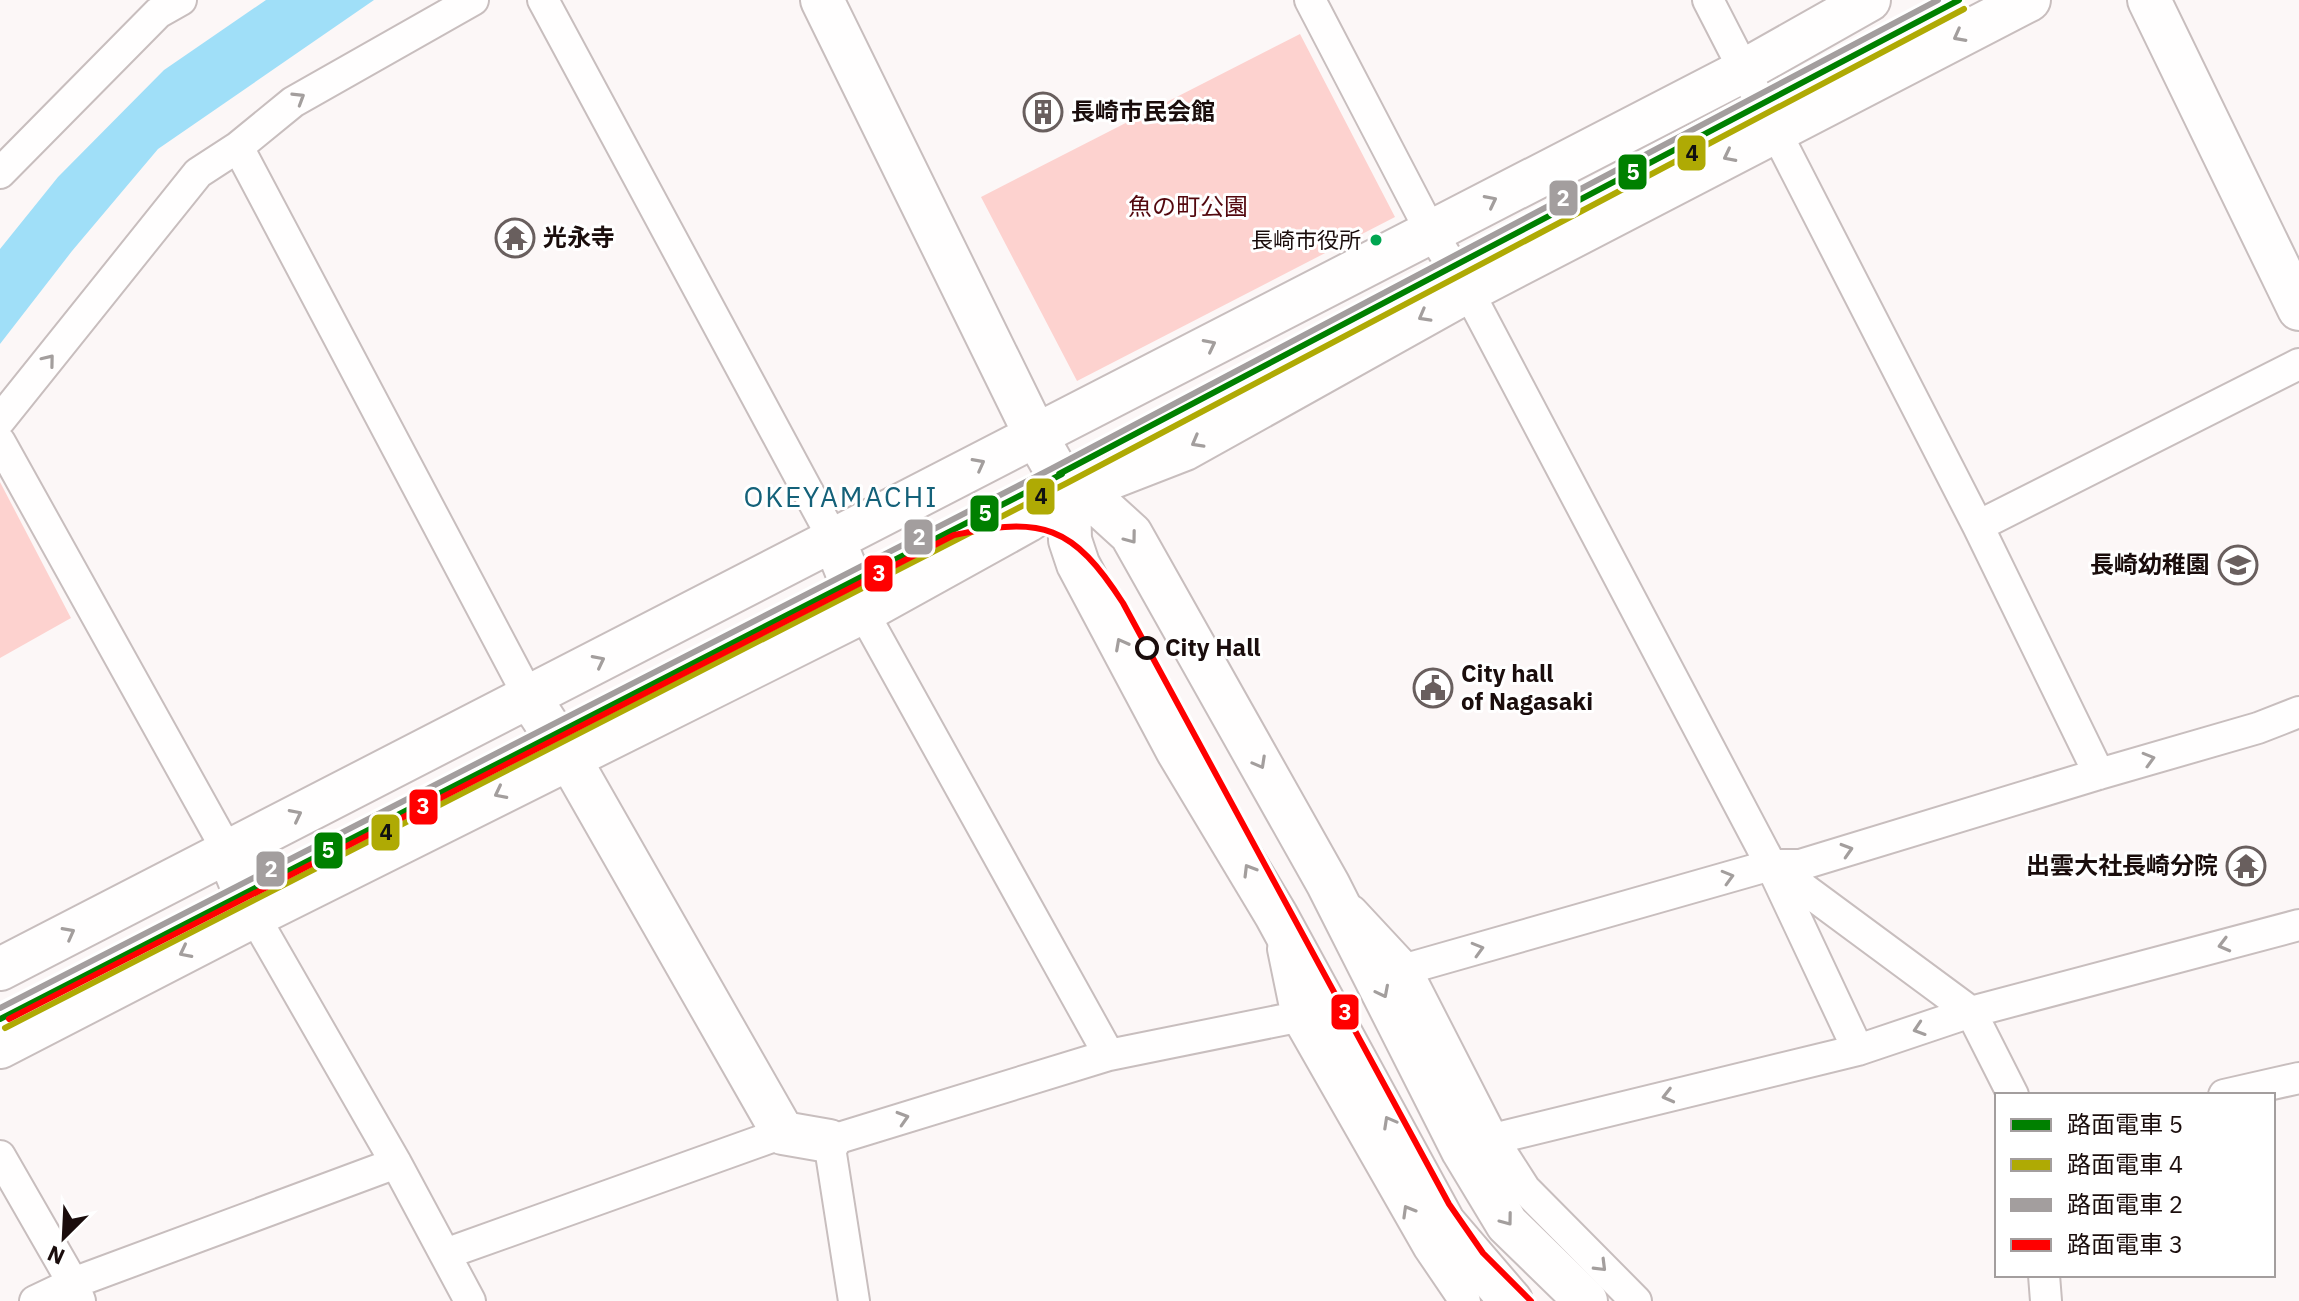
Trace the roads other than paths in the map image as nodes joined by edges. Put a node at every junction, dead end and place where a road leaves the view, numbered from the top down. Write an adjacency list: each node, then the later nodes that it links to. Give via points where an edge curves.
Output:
1 (473, 0): 12 (street, one-way to 1, via 293,102)
2 (543, 0): 23 (street)
3 (822, 0): 19 (street)
4 (1310, 0): 14 (street)
5 (1708, 0): 10 (street)
6 (1869, 0): 10 (street)
7 (2029, 0): 11 (street, one-way to 11)
8 (2149, 0): 16 (street)
9 (163, 4): 13 (street)
10 (1745, 70): 11 (street); 14 (street, one-way to 10)
11 (1775, 133): 15 (street, one-way to 15); 22 (street)
12 (238, 147): 18 (street, one-way to 12, via 198,173); 25 (street)
13 (0, 173)
14 (1431, 232): 15 (street); 19 (street, one-way to 14)
15 (1468, 291): 21 (street, one-way to 21, via 1185,449); 30 (street)
16 (2299, 309)
17 (2299, 364): 22 (street)
18 (0, 420)
19 (1035, 434): 21 (street); 23 (street, one-way to 19)
20 (0, 442): 29 (street)
21 (1069, 494): 24 (street); 31 (street, one-way to 31, via 1098,504 1131,534); 32 (street, one-way to 21, via 1177,750 1078,564 1070,540)
22 (1978, 526): 28 (street)
23 (834, 540): 24 (street); 25 (street, one-way to 23)
24 (863, 612): 27 (street); 41 (street)
25 (529, 697): 27 (street); 29 (street, one-way to 25)
26 (2299, 712): 28 (street, one-way to 26)
27 (569, 758): 33 (street, one-way to 33); 45 (street)
28 (2099, 774): 30 (street, one-way to 28, via 1800,865)
29 (227, 850): 33 (street); 35 (street, one-way to 29)
30 (1771, 865): 36 (street, one-way to 30); 37 (street); 40 (street)
31 (1328, 884): 36 (street); 58 (street, one-way to 58, via 1463,1151 1507,1224)
32 (1276, 915): 38 (street); 57 (street, one-way to 32, via 1444,1223)
33 (254, 916): 39 (street, one-way to 39); 49 (street)
34 (2299, 925): 37 (street, one-way to 37)
35 (0, 969)
36 (1406, 969): 46 (street)
37 (1971, 1012): 40 (street, one-way to 40); 43 (street)
38 (1297, 1017): 41 (street); 56 (street, one-way to 38, via 1429,1248)
39 (0, 1047)
40 (1858, 1050): 46 (street, one-way to 46)
41 (1109, 1055): 47 (street, one-way to 41)
42 (2299, 1078): 44 (street)
43 (2012, 1093)
44 (2233, 1093)
45 (783, 1133): 47 (street); 50 (street)
46 (1493, 1139): 59 (street, one-way to 59, via 1525,1189)
47 (829, 1141): 55 (street)
48 (0, 1156): 52 (street)
49 (396, 1163): 50 (street); 52 (street)
50 (445, 1254): 54 (street)
51 (2044, 1277): 60 (street)
52 (77, 1292): 53 (street)
53 (35, 1301)
54 (470, 1301)
55 (854, 1301)
56 (1465, 1301)
57 (1511, 1301)
58 (1586, 1301)
59 (1636, 1301)
60 (2046, 1301)

